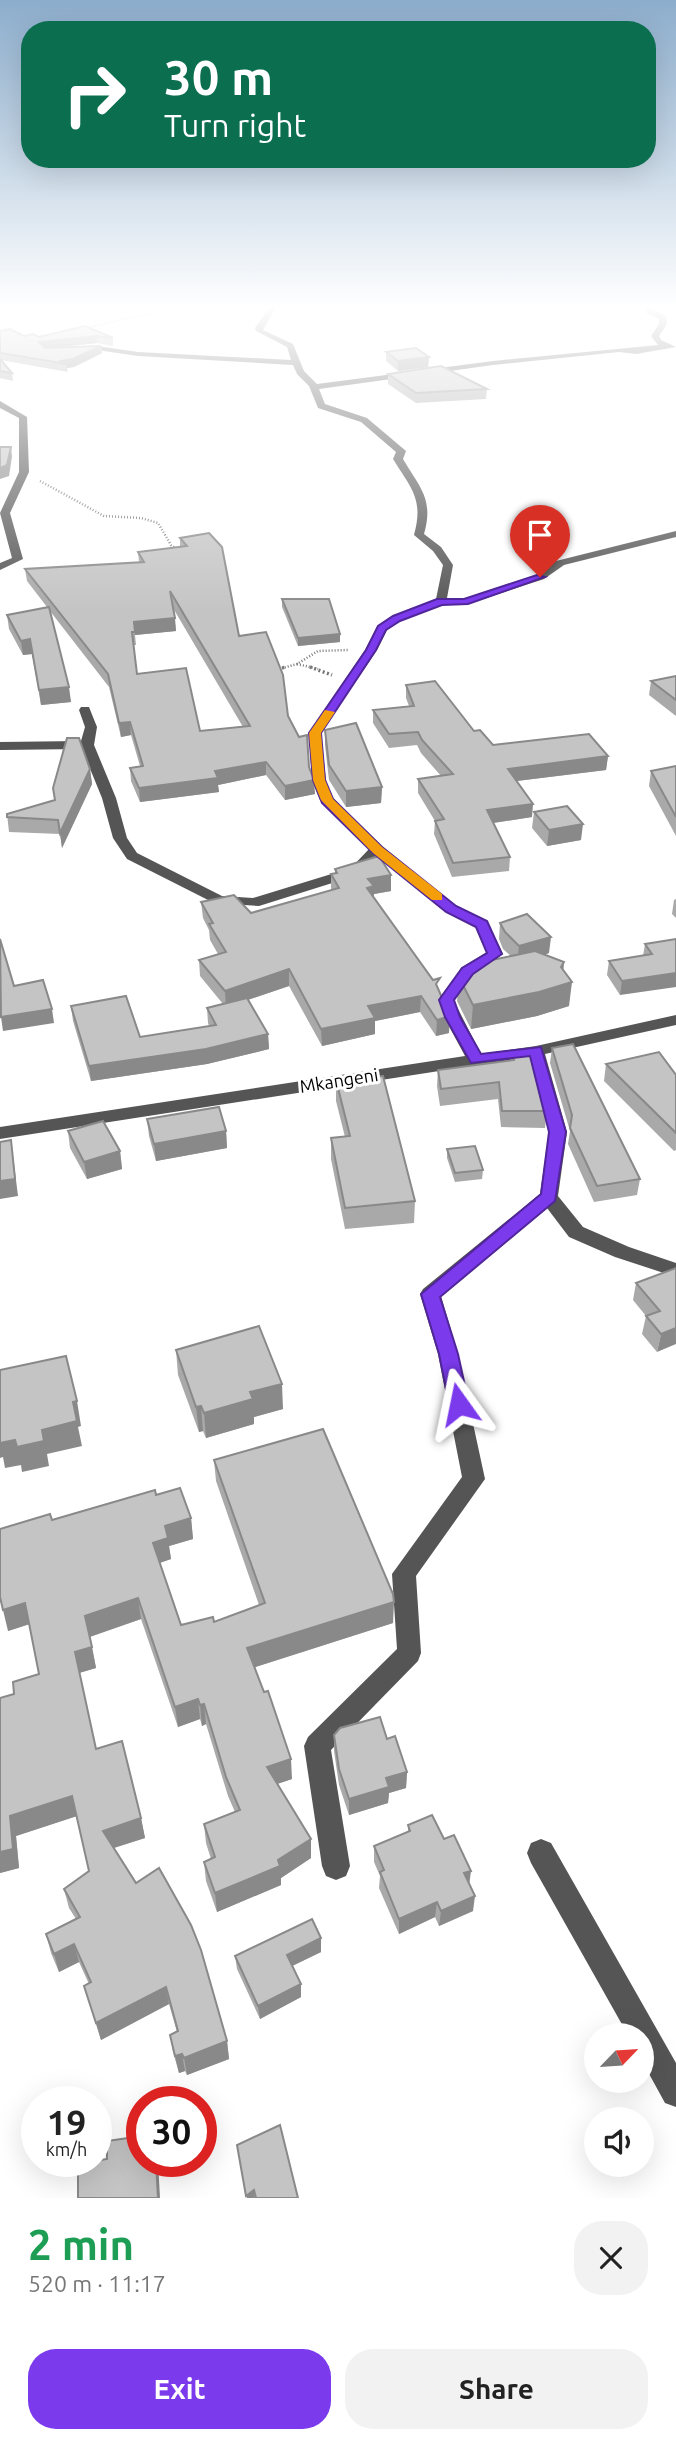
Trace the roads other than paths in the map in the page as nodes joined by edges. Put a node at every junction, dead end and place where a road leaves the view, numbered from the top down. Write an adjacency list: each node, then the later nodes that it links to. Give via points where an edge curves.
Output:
1 (8, 409): 4 (street, via 23,417 24,472 5,513 18,559)
2 (329, 409): 5 (street, via 363,420 401,451 398,458 422,495 419,535 448,565)
3 (676, 534): 5 (street, via 560,563 540,577 465,602)
4 (0, 566)
5 (440, 601): 9 (street, via 382,628 315,733 319,780 327,800)
6 (85, 710): 7 (street, via 91,727)
7 (87, 745): 8 (street); 9 (street, via 120,838 132,856 219,900 254,903 333,880 356,871)
8 (0, 746)
9 (378, 850): 12 (street, via 451,909 482,924 495,954 467,971 446,1000)
10 (676, 1020): 11 (street, Mkangeni)
11 (536, 1051): 12 (street, Mkangeni); 14 (street, via 558,1132)
12 (476, 1060): 13 (street, Mkangeni)
13 (0, 1133)
14 (549, 1197): 15 (street, via 576,1232); 17 (street, via 430,1294 448,1354 474,1479 404,1574 409,1653 317,1746)
15 (676, 1270)
16 (541, 1853): 18 (street)
17 (335, 1866)
18 (676, 2092)

